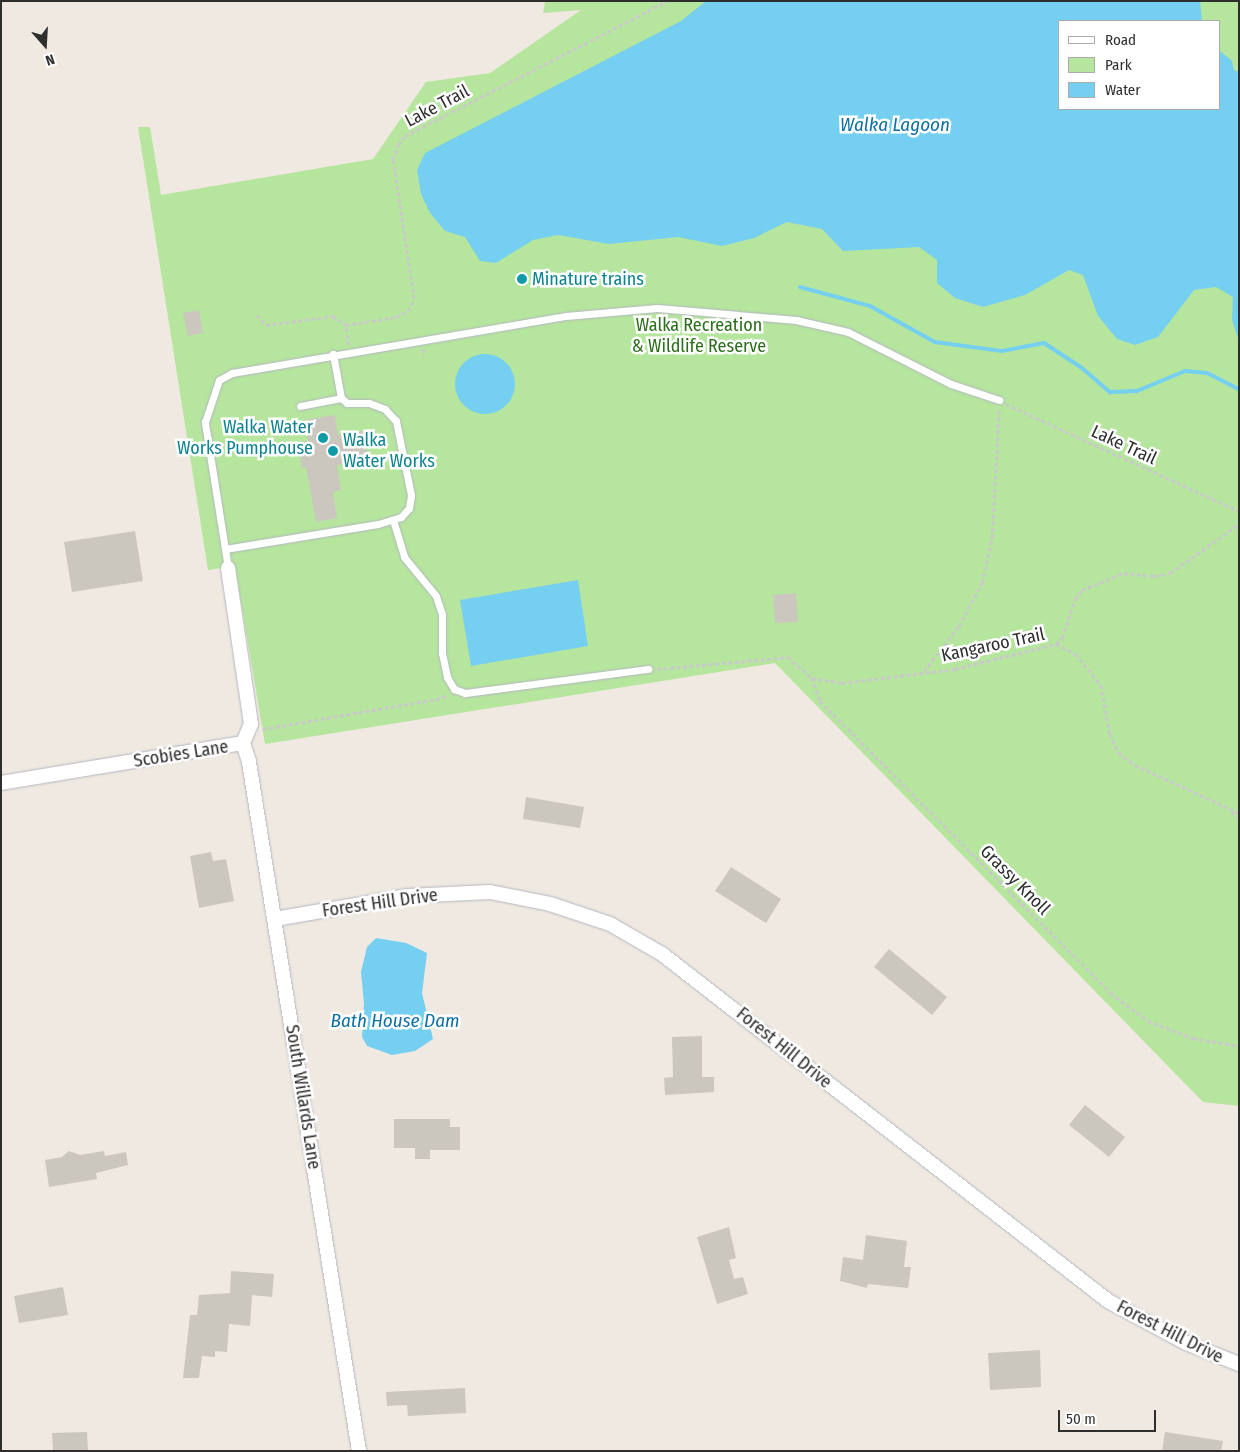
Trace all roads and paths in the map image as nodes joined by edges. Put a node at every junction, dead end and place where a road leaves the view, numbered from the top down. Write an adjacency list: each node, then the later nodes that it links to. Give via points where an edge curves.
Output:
1 (668, 1): 3 (path, Lake Trail, via 405,136 393,160 414,299 408,311 396,317)
2 (257, 315): 3 (path, via 266,325 332,316)
3 (346, 325): 4 (path)
4 (349, 352): 6 (lane); 9 (lane, via 566,316 657,308 686,310 796,320 848,332 951,384)
5 (424, 353): 7 (path)
6 (333, 354): 8 (lane); 14 (lane, via 232,373 219,380 205,422)
7 (424, 357)
8 (341, 398): 10 (lane); 12 (lane, via 347,403 369,403 386,409 396,421 411,495 409,508)
9 (999, 400): 11 (path, Lake Trail); 18 (path, via 992,538 982,582 959,626)
10 (300, 406)
11 (1239, 511)
12 (393, 520): 14 (lane); 20 (lane, via 404,557 436,596 442,614 442,653 447,677)
13 (1239, 524): 16 (path, via 1170,573 1155,576 1124,573 1082,590 1075,599 1062,638)
14 (225, 549): 15 (lane)
15 (228, 568): 21 (street, Scobies Lane, via 251,724)
16 (1056, 644): 18 (path, Kangaroo Trail, via 955,669); 23 (path, Kangaroo Trail, via 1076,654 1101,685 1110,734 1119,753 1135,765)
17 (648, 669): 19 (path, via 788,657); 20 (lane, via 465,693)
18 (923, 672): 19 (path, Kangaroo Trail, via 842,683)
19 (812, 678): 27 (path, Grassy Knoll, via 820,701 1111,993 1148,1021 1193,1038)
20 (454, 689): 21 (path, via 442,698)
21 (246, 738): 22 (street, Scobies Lane); 26 (street, South Willards Lane)
22 (1, 783)
23 (1232, 812): 24 (path, Kangaroo Trail); 25 (path)
24 (1239, 813)
25 (1239, 818)
26 (274, 919): 28 (street, Forest Hill Drive, via 408,896 490,892 550,904 610,924 662,954 1108,1301 1186,1343); 29 (street, South Willards Lane)
27 (1239, 1046)
28 (1239, 1364)
29 (359, 1451)

